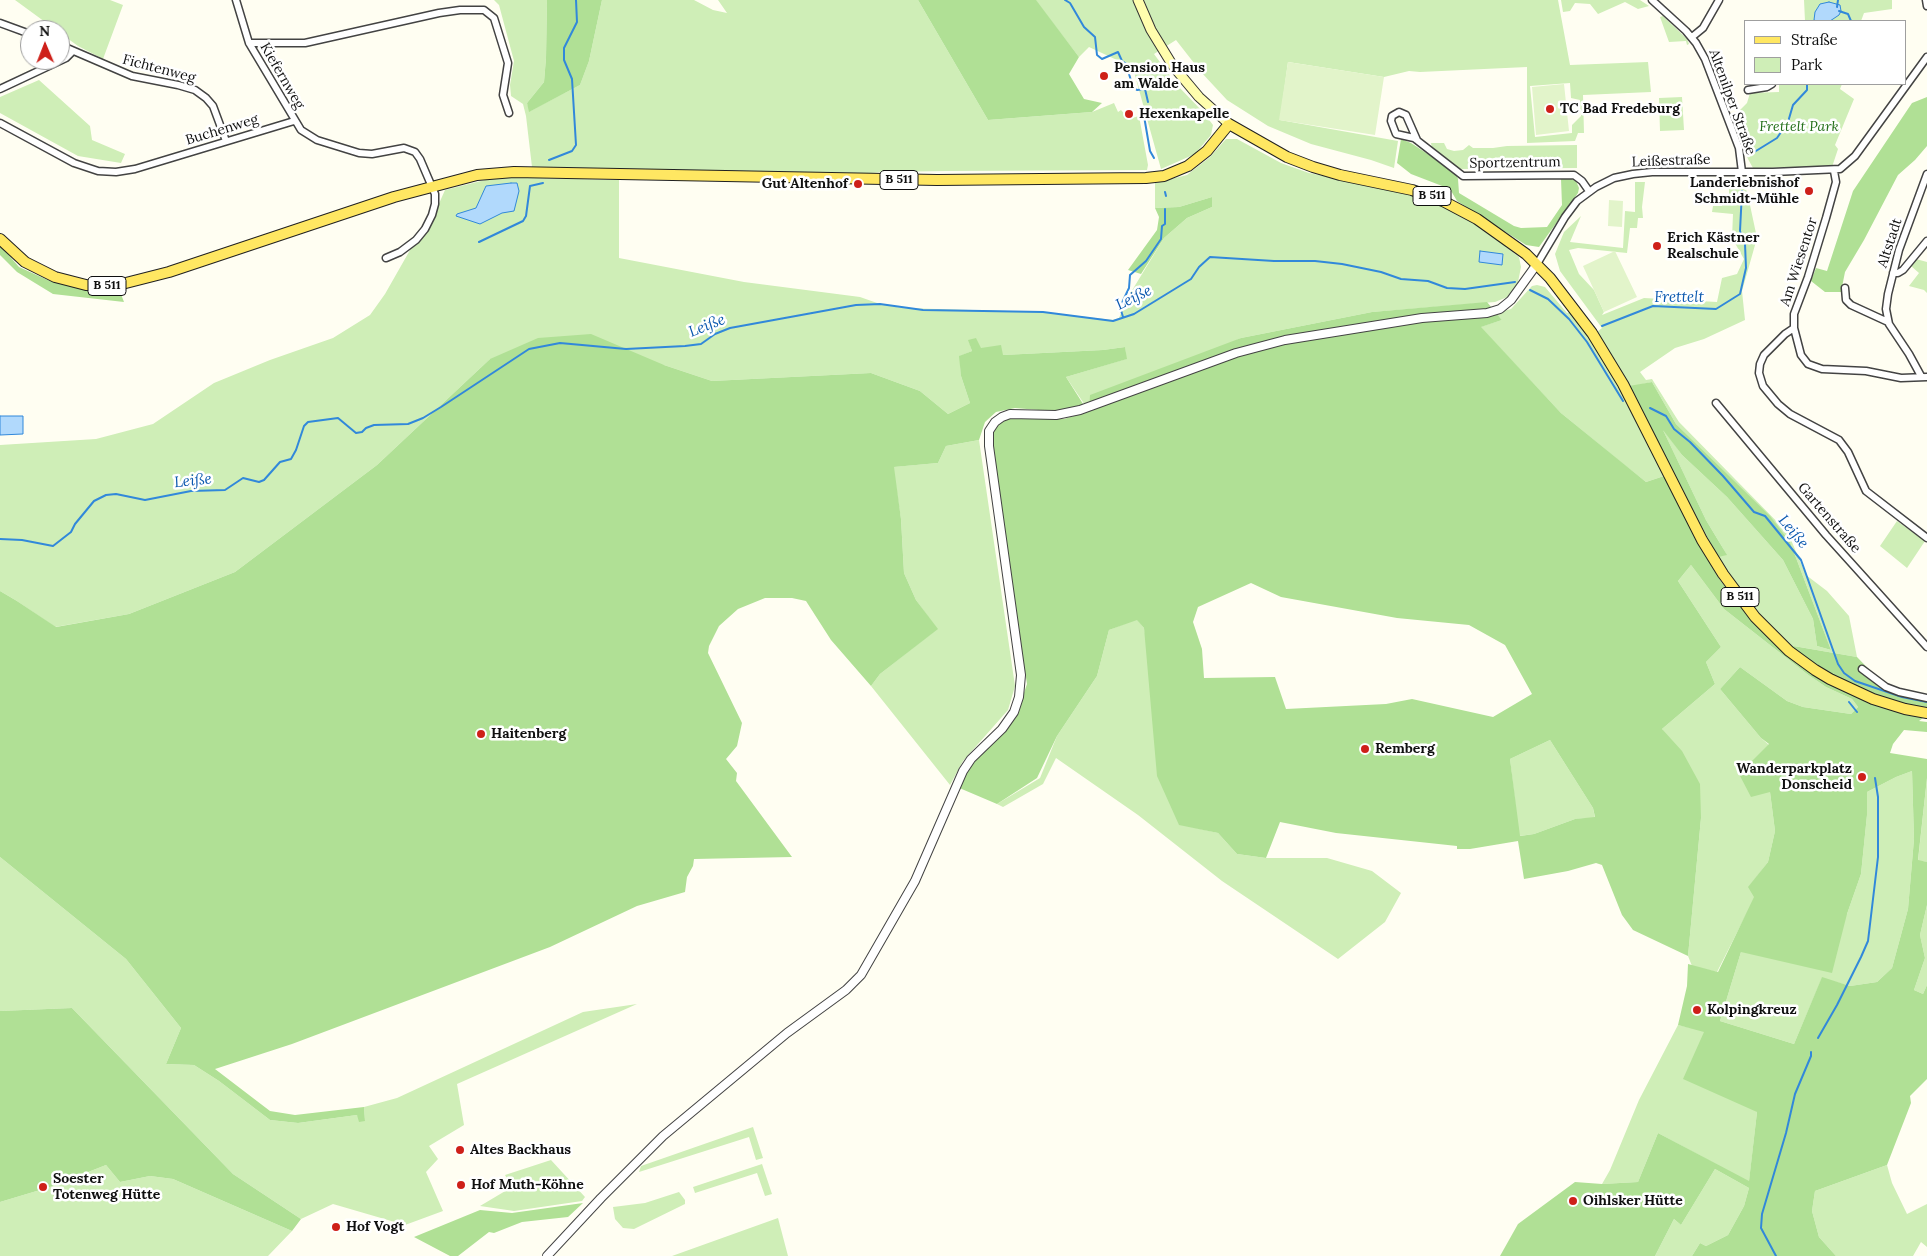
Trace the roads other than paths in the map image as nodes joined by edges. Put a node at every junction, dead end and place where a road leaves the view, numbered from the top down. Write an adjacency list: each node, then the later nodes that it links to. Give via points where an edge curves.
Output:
1 (236, 0): 10 (street, Kiefernweg)
2 (1138, 0): 22 (main road, via 1172,66)
3 (1652, 0): 9 (street, Altenilper Straße)
4 (1719, 0): 9 (street, via 1703,28)
5 (1926, 0): 6 (street)
6 (1927, 6)
7 (0, 23): 8 (street)
8 (20, 30)
9 (1692, 37): 26 (street, Altenilper Straße, via 1721,99 1739,148)
10 (249, 44): 19 (street, Kiefernweg, via 305,43 439,12 488,12 496,24 508,63 504,95); 20 (street, Kiefernweg)
11 (70, 49): 12 (street, Fichtenweg)
12 (73, 50): 17 (street, via 66,58); 24 (street, Fichtenweg, via 132,76 195,90 213,106)
13 (1927, 57): 14 (street)
14 (1907, 84)
15 (1770, 85): 18 (street)
16 (1907, 85): 25 (street, via 1855,156 1844,167)
17 (0, 89)
18 (1748, 90)
19 (509, 113)
20 (294, 121): 24 (street, Buchenweg); 28 (street, via 317,140 359,153 372,154 401,148 411,150 420,159)
21 (0, 122): 24 (street, Buchenweg, via 74,163 103,172 134,170)
22 (1229, 124): 28 (main road, B 511, via 1188,166 1155,178 919,180 514,172 477,174); 33 (main road, B 511, via 1286,157 1313,167 1412,190 1443,201 1476,218)
23 (1416, 140): 23 (street, Sportzentrum, via 1406,115 1399,112 1392,116 1396,134); 29 (street, Sportzentrum, via 1463,176 1574,175)
24 (226, 141)
25 (1834, 170): 26 (street, Leißestraße); 37 (street, Am Wiesentor, via 1835,187 1796,309)
26 (1742, 172): 29 (street, Leißestraße, via 1633,174 1614,178)
27 (1927, 174): 34 (street, Altstadt)
28 (432, 186): 30 (main road, B 511, via 122,285 95,286 55,277 26,262); 32 (street, via 435,204 425,229 406,248)
29 (1589, 191): 33 (street, Leißestraße, via 1560,225)
30 (0, 239)
31 (1927, 241): 34 (street, via 1903,270)
32 (386, 258)
33 (1537, 264): 44 (main road, B 511, via 1592,332 1623,384 1702,540 1755,617 1789,650 1830,679 1873,699); 45 (street, via 1511,300 1500,309 1487,313 1422,318 1285,340 1236,353 1080,410 1056,415 1010,414 995,422 990,431 989,446 1021,675 1014,712 963,771 915,881 861,975 685,1117 601,1198)
34 (1893, 273): 36 (street, Altstadt, via 1887,300)
35 (1845, 288): 36 (street, via 1846,300 1851,305)
36 (1888, 322): 38 (street)
37 (1794, 328): 38 (street, Am Wiesentor, via 1801,355 1811,366 1902,378); 40 (street, via 1762,357 1759,373 1763,386 1790,414 1840,440 1868,493)
38 (1924, 376)
39 (1716, 403): 41 (street, Gartenstraße, via 1826,535)
40 (1927, 538)
41 (1927, 647)
42 (1862, 670): 43 (street, via 1886,687)
43 (1927, 698)
44 (1927, 713)
45 (547, 1256)

